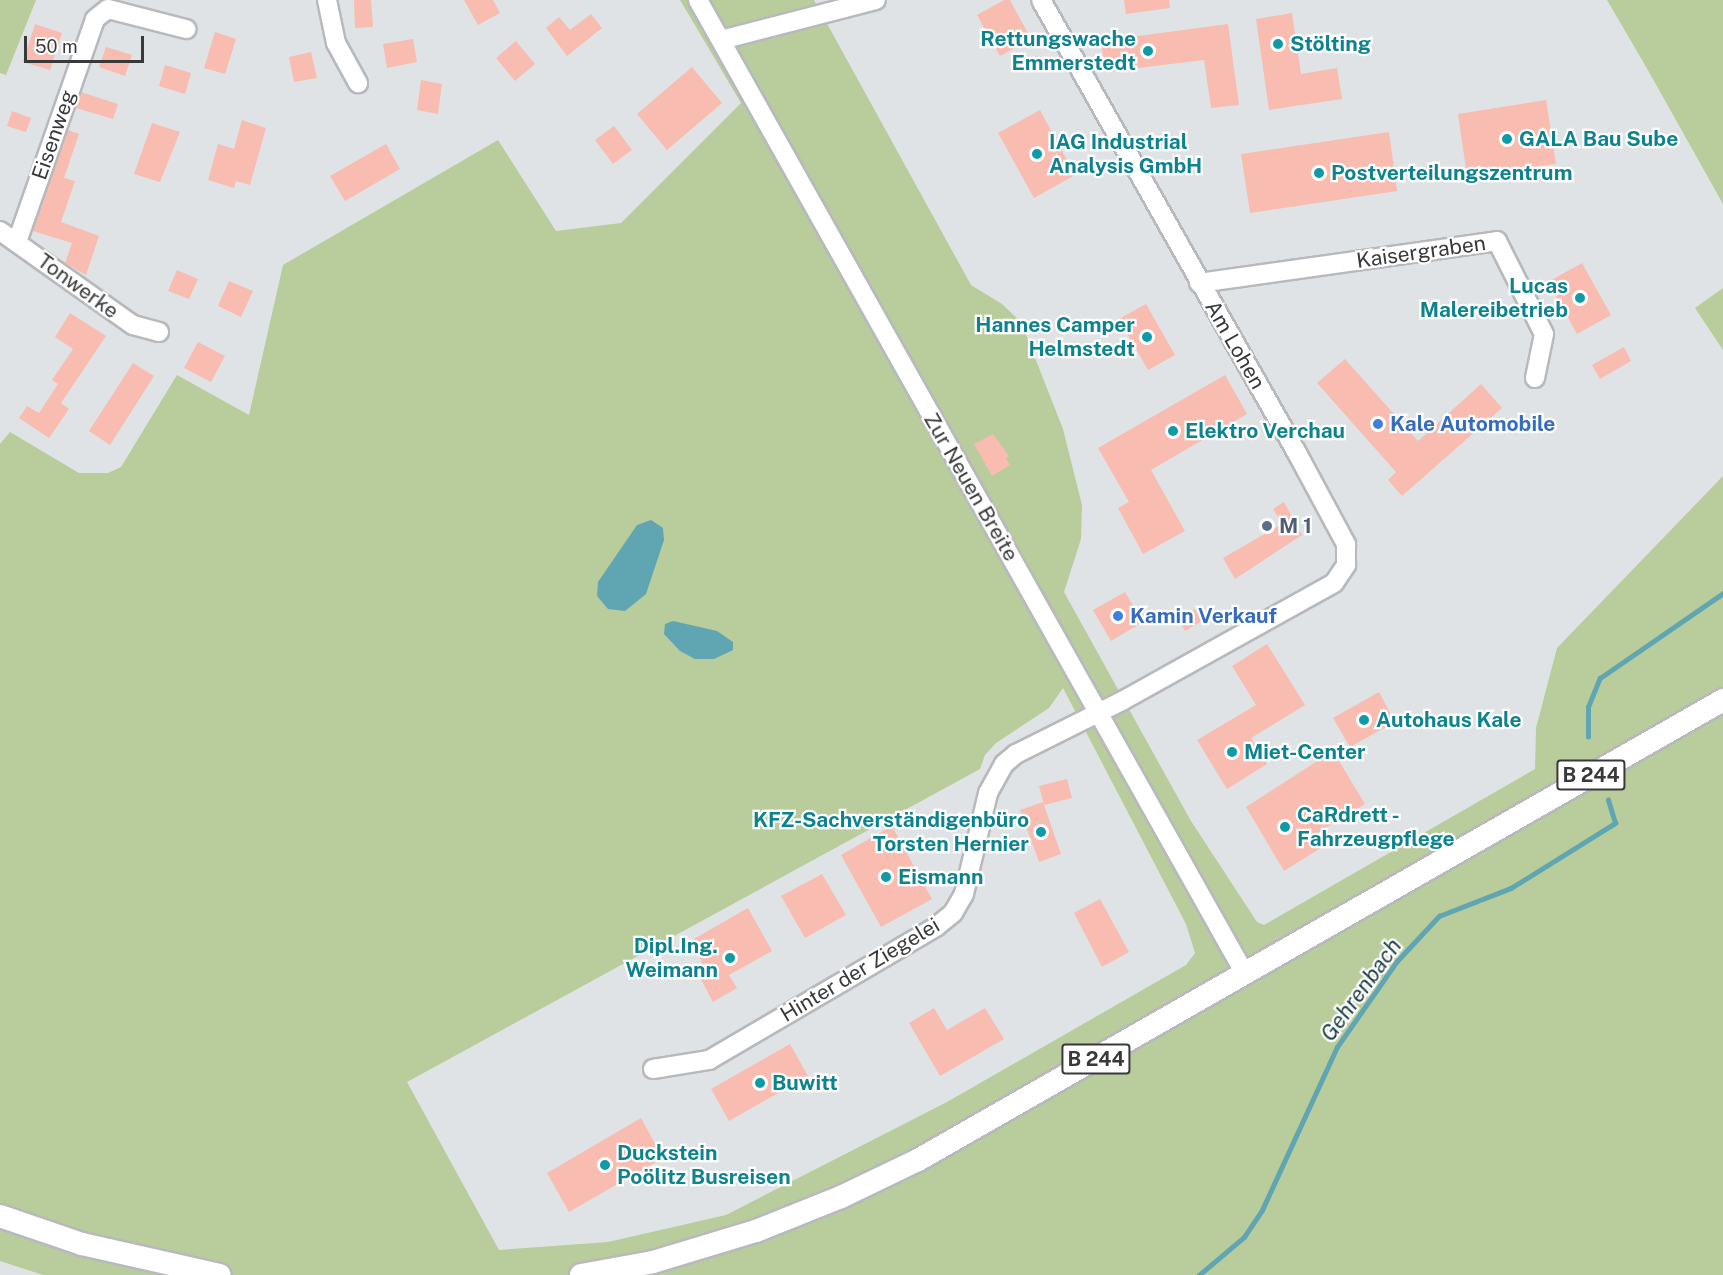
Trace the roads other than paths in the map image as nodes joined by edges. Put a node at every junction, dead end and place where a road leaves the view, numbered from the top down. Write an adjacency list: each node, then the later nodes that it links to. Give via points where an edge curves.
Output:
1 (327, 0): 7 (street, via 336,43)
2 (698, 0): 6 (street, Zur Neuen Breite)
3 (876, 0): 6 (street)
4 (1041, 0): 10 (street, Am Lohen)
5 (186, 29): 9 (street, Eisenweg, via 108,9 95,19)
6 (721, 39): 14 (street, Zur Neuen Breite)
7 (358, 83)
8 (0, 231): 9 (street, Tonwerke)
9 (17, 242): 11 (street, Tonwerke, via 133,325)
10 (1199, 283): 12 (street, Kaisergraben, via 1497,241 1544,334); 14 (street, Am Lohen, via 1346,544 1346,565 1334,583)
11 (159, 332)
12 (1535, 378)
13 (1723, 700): 15 (main road, B 244)
14 (1099, 712): 15 (street, Zur Neuen Breite); 16 (street, Hinter der Ziegelei, via 1016,753 1004,764 988,793 964,894 953,913 937,926 709,1060)
15 (1245, 974): 19 (main road, B 244, via 948,1143 841,1197 712,1246)
16 (654, 1069)
17 (0, 1216): 18 (main road, via 82,1244)
18 (220, 1275)
19 (581, 1275)

